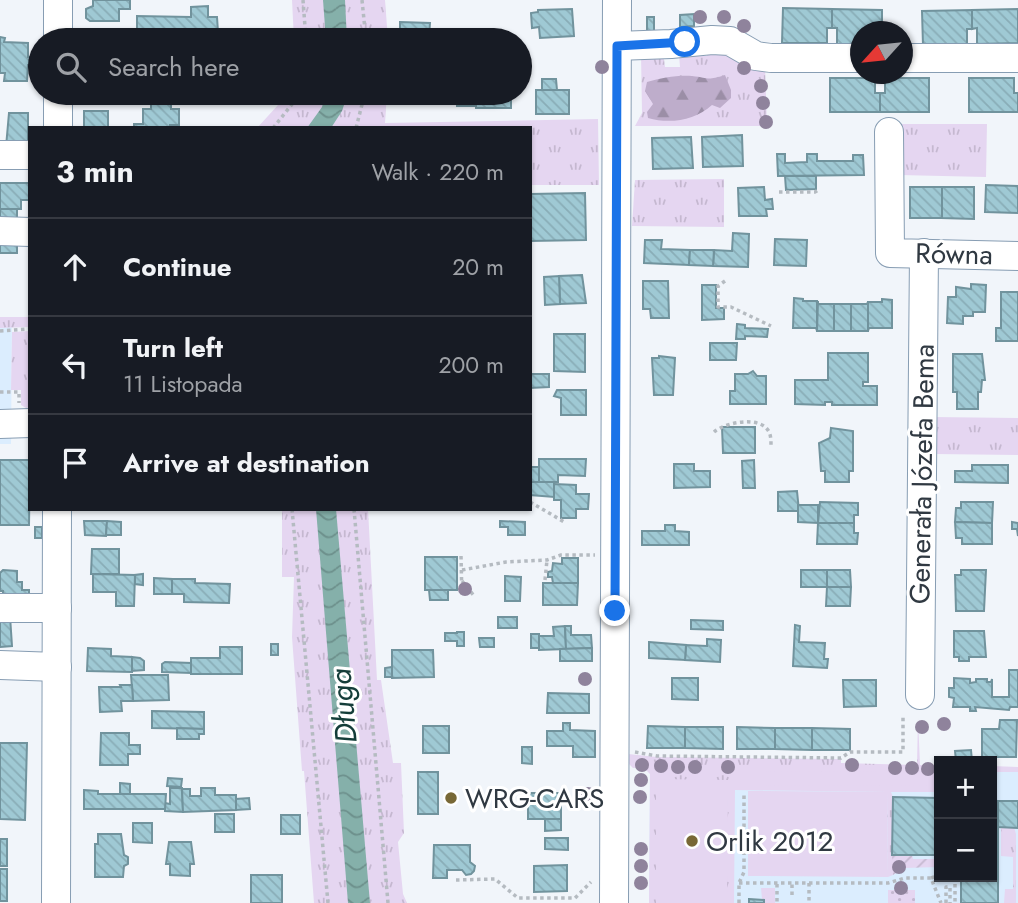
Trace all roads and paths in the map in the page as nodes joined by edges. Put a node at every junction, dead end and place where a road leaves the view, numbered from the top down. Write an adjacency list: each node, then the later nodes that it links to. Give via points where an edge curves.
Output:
1 (58, 0): 5 (street)
2 (303, 0): 6 (path)
3 (362, 0): 7 (path)
4 (617, 0): 8 (street)
5 (58, 28)
6 (305, 28)
7 (365, 28)
8 (617, 46): 9 (street, via 712,40 730,41 756,56 771,58); 69 (street)
9 (850, 58)
10 (913, 58): 11 (street)
11 (1018, 58)
12 (58, 105): 15 (street)
13 (291, 105): 16 (path)
14 (362, 105): 17 (path)
15 (58, 126)
16 (275, 126)
17 (357, 126)
18 (889, 132): 25 (street, Równa, via 890,253)
19 (0, 155): 20 (street)
20 (28, 155)
21 (820, 189): 22 (path)
22 (779, 192)
23 (0, 231): 24 (street)
24 (28, 232)
25 (924, 253): 26 (street, Równa); 52 (street, Generała Józefa Bema)
26 (1018, 256)
27 (725, 281): 28 (path, via 718,286 718,307 731,307)
28 (771, 326)
29 (28, 329): 30 (path)
30 (0, 331)
31 (28, 423): 32 (street)
32 (0, 424)
33 (714, 432): 34 (path, via 732,423 759,422 766,427)
34 (771, 445)
35 (532, 503): 39 (path)
36 (57, 511): 49 (street, via 50,545)
37 (292, 511): 67 (path)
38 (354, 511): 68 (path)
39 (566, 523)
40 (599, 555): 42 (path, via 561,555)
41 (461, 556): 43 (path)
42 (547, 560): 43 (path); 44 (path)
43 (462, 570): 45 (path)
44 (545, 580)
45 (462, 581): 46 (path); 47 (path)
46 (475, 597)
47 (462, 598)
48 (0, 608): 49 (street)
49 (57, 608): 51 (street)
50 (0, 665): 51 (street)
51 (57, 667): 66 (street)
52 (920, 695)
53 (903, 717): 54 (path, via 903,752 850,752 841,758)
54 (639, 752)
55 (744, 795): 61 (path, via 744,872)
56 (934, 877): 58 (path)
57 (595, 878): 59 (path, via 575,898 518,898 495,879)
58 (931, 878): 64 (path); 73 (path)
59 (456, 880)
60 (954, 882): 73 (path)
61 (739, 883): 62 (path); 70 (path)
62 (777, 883): 63 (path); 71 (path)
63 (792, 883): 64 (path); 65 (path)
64 (809, 883): 72 (path)
65 (792, 895)
66 (56, 903)
67 (328, 903)
68 (388, 903)
69 (614, 903)
70 (739, 903)
71 (777, 903)
72 (809, 903)
73 (948, 903)

